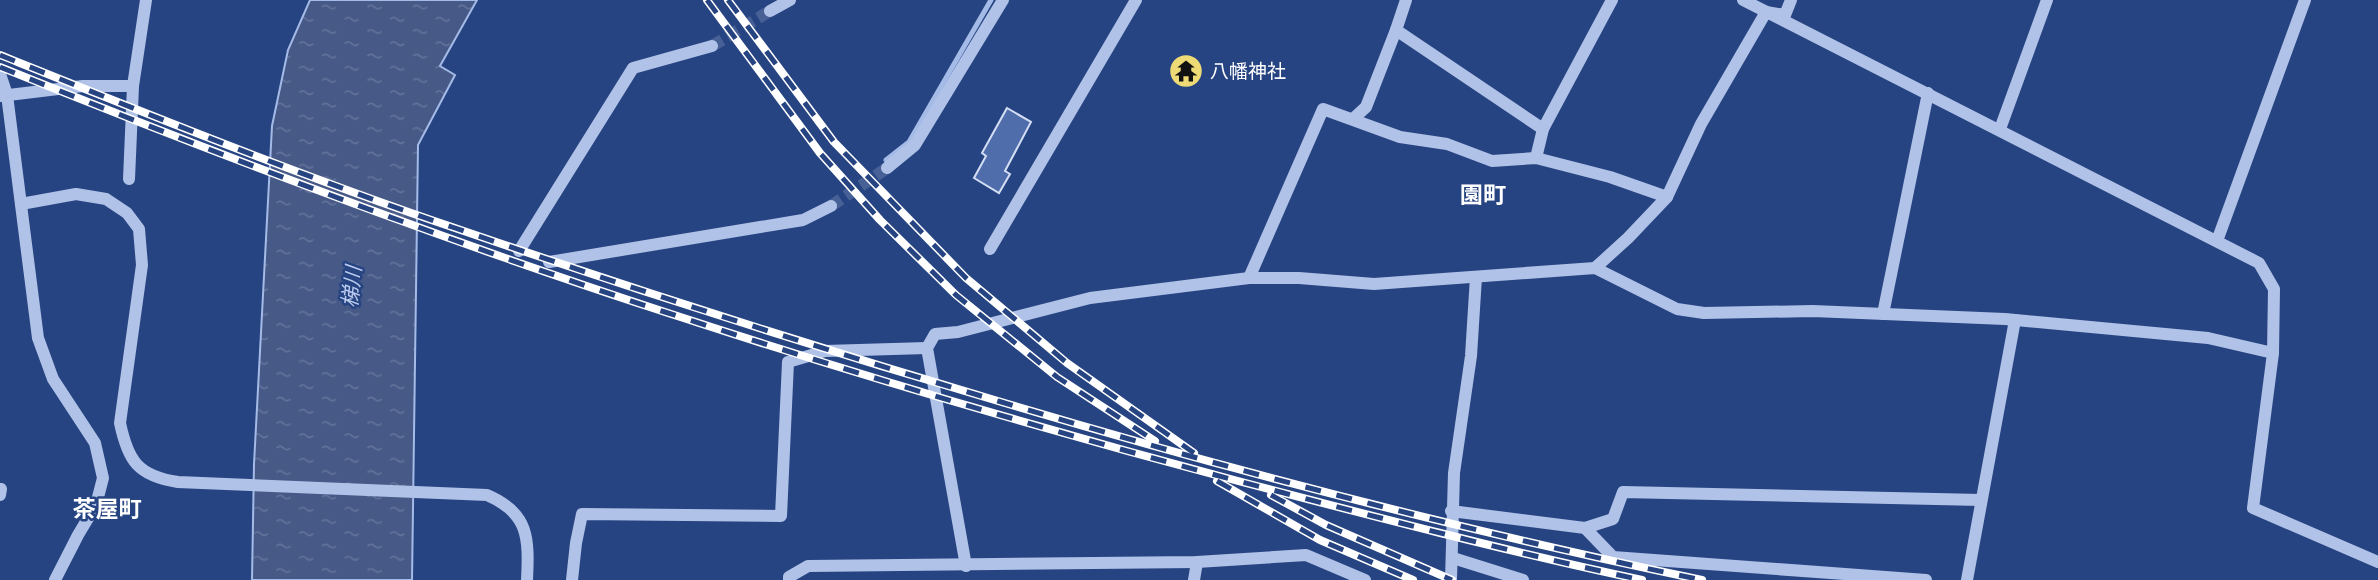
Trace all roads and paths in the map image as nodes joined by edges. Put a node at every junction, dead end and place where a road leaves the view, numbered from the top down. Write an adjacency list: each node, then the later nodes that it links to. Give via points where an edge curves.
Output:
1 (146, 0): 14 (street)
2 (1003, 0): 21 (street, via 915,145)
3 (1136, 0): 27 (street)
4 (1406, 0): 11 (street)
5 (1612, 0): 18 (street)
6 (1743, 0): 10 (street)
7 (1791, 0): 10 (street, via 1785,15)
8 (2047, 0): 19 (street)
9 (2305, 0): 26 (street)
10 (1766, 12): 15 (street); 23 (street, via 1701,124)
11 (1396, 30): 17 (street, via 1366,107); 18 (street)
12 (712, 46): 28 (street, via 633,68)
13 (0, 74): 16 (street)
14 (133, 86): 16 (street, via 83,86); 22 (street)
15 (1928, 93): 19 (street); 33 (street)
16 (3, 96): 24 (street)
17 (1353, 119): 20 (street, via 1400,137 1447,144 1492,161); 32 (street, via 1323,109)
18 (1543, 128): 20 (street)
19 (2000, 129): 26 (street)
20 (1536, 158): 23 (street)
21 (887, 169)
22 (129, 179)
23 (1667, 197): 30 (street)
24 (21, 204): 44 (street, via 38,338 53,379 95,443 103,478 96,505); 45 (street, via 76,194 106,199 127,213 139,229 142,265 120,423 125,448 142,471 178,482 487,495 518,515 527,538)
25 (831, 206): 29 (street, via 803,220)
26 (2217, 241): 36 (street, via 2259,263 2267,274 2274,289)
27 (990, 249)
28 (519, 251)
29 (550, 262)
30 (1595, 268): 31 (street); 33 (street, via 1677,309)
31 (1476, 277): 32 (street, via 1374,284); 38 (street)
32 (1249, 278): 35 (street, via 1090,298 935,334)
33 (1884, 314): 34 (street)
34 (2015, 320): 36 (street, via 2208,338); 37 (street)
35 (927, 348): 43 (street); 46 (street, via 825,351 788,362 781,516 582,514)
36 (2273, 353): 42 (street, via 2253,508)
37 (1982, 500): 39 (street, via 1623,492 1613,519); 53 (street)
38 (1451, 511): 39 (street); 40 (street)
39 (1585, 528): 52 (street, via 1613,557)
40 (1453, 558): 50 (street); 51 (street)
41 (1197, 562): 43 (street); 48 (street); 49 (street, via 1306,555)
42 (2378, 562)
43 (966, 565): 47 (street, via 808,566)
44 (55, 580)
45 (527, 580)
46 (572, 580)
47 (789, 580)
48 (1194, 580)
49 (1365, 580)
50 (1451, 580)
51 (1523, 580)
52 (1926, 580)
53 (1967, 580)

